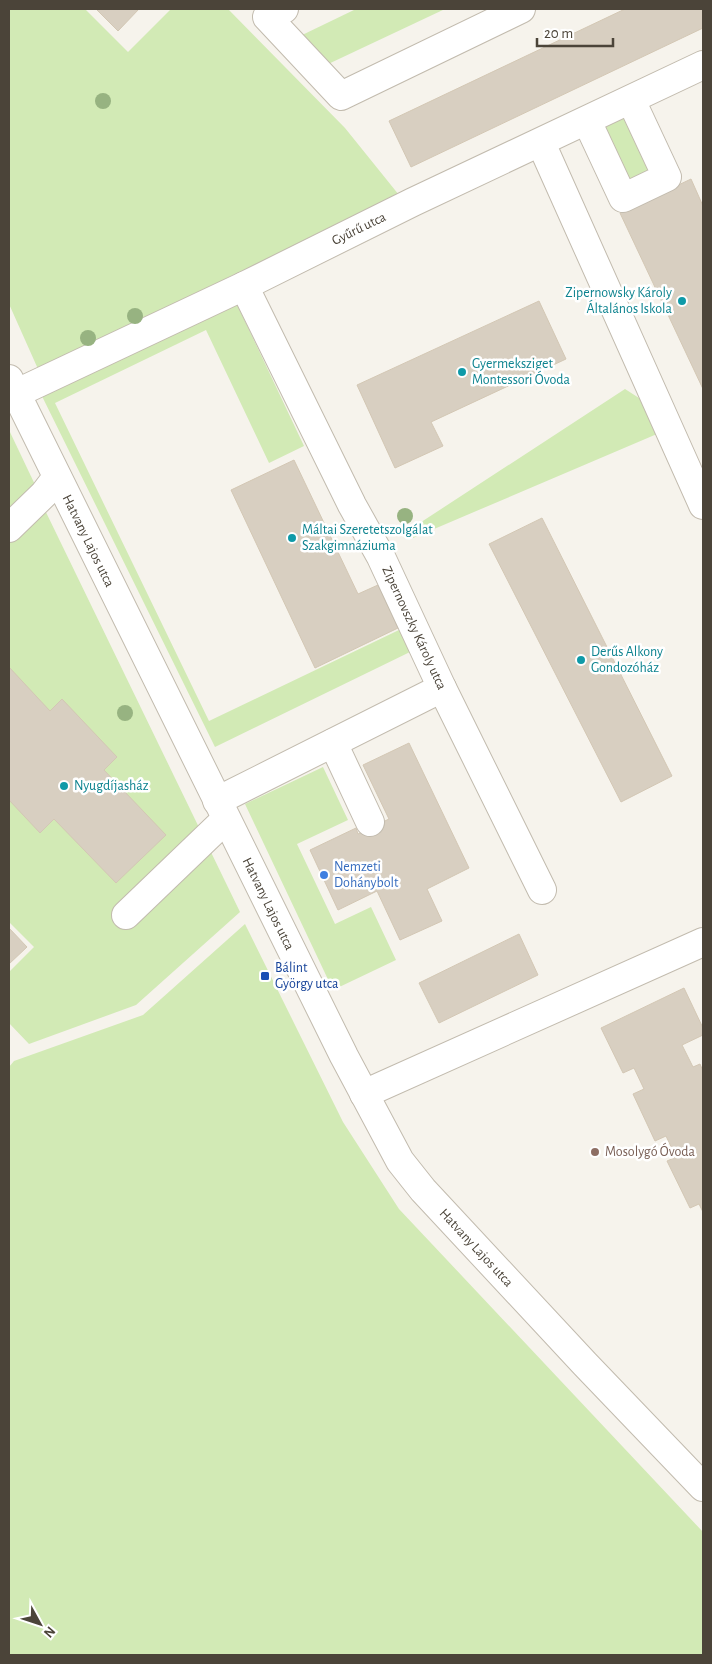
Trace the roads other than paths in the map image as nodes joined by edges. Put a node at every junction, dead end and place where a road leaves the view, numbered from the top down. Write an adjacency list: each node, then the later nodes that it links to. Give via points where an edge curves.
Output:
1 (521, 9): 2 (street, via 341,96)
2 (270, 11)
3 (703, 66): 4 (street, Gyűrű utca)
4 (631, 100): 5 (street, Gyűrű utca); 5 (street, via 667,177 623,198)
5 (587, 121): 6 (street, Gyűrű utca)
6 (541, 143): 7 (street, Gyűrű utca); 10 (street)
7 (244, 286): 8 (street, Gyűrű utca); 12 (street, Zipernovszky Károly utca, via 381,557)
8 (12, 387): 9 (street, Hatvany Lajos utca)
9 (57, 476): 11 (street, via 44,494); 14 (street, Hatvany Lajos utca)
10 (703, 504)
11 (9, 528)
12 (442, 688): 13 (street); 16 (street, Zipernovszky Károly utca)
13 (333, 743): 14 (street); 15 (street)
14 (221, 810): 17 (street); 19 (street, Hatvany Lajos utca)
15 (370, 822)
16 (542, 890)
17 (126, 915)
18 (703, 942): 19 (street)
19 (364, 1094): 20 (street, Hatvany Lajos utca, via 400,1161 423,1190)
20 (703, 1487)

